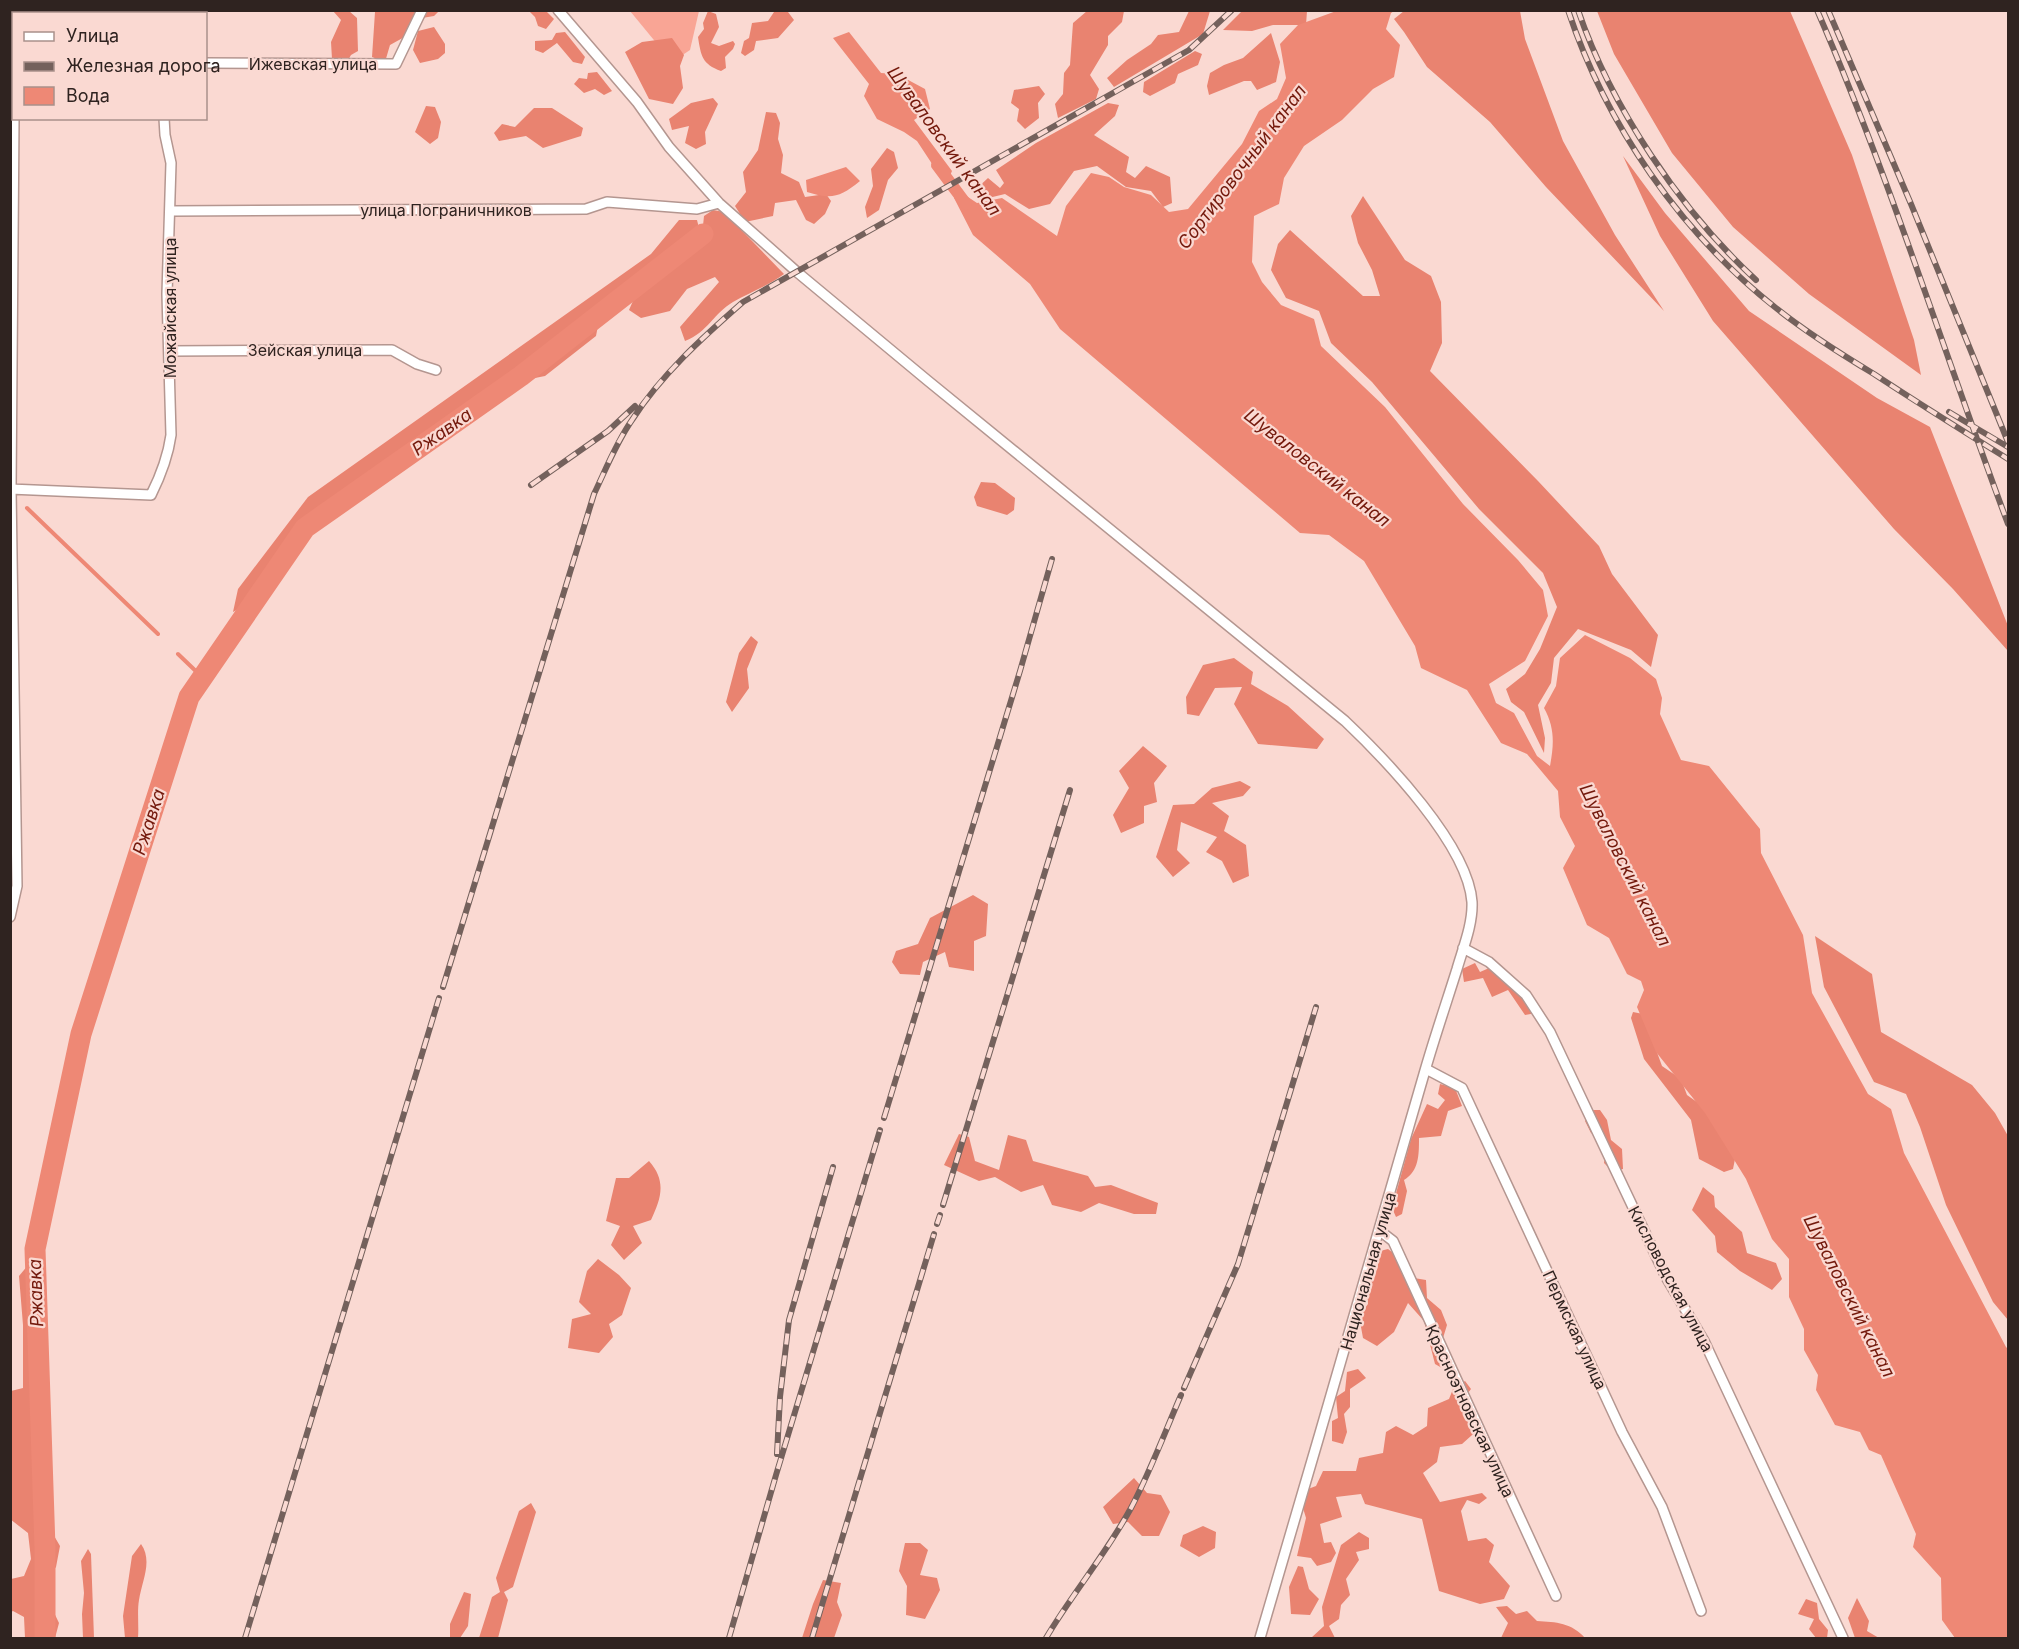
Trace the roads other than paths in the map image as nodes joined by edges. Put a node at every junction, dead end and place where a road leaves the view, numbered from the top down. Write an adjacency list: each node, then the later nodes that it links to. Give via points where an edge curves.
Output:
1 (422, 10): 3 (street, Ижевская улица, via 396,64)
2 (558, 10): 6 (street)
3 (207, 63)
4 (14, 120): 10 (street)
5 (164, 120): 7 (street, Можайская улица, via 171,163)
6 (719, 203): 7 (street, улица Пограничников, via 696,209 608,202 586,209); 12 (street, Национальная улица, via 797,272 1345,721 1389,764 1427,811 1461,865 1472,902)
7 (171, 211): 8 (street, Можайская улица)
8 (169, 351): 9 (street, Зейская улица, via 392,350); 10 (street, Можайская улица, via 171,435 168,455 151,495)
9 (436, 369)
10 (11, 489): 11 (street, via 17,886)
11 (10, 917)
12 (1463, 948): 13 (street, Национальная улица); 18 (street, Кисловодская улица, via 1490,963 1526,995 1550,1032 1666,1277 1704,1341)
13 (1426, 1070): 14 (street, Национальная улица); 16 (street, Пермская улица, via 1462,1088 1622,1432 1662,1507)
14 (1380, 1230): 15 (street, Красноэтновская улица, via 1393,1241); 17 (street, Национальная улица)
15 (1556, 1596)
16 (1701, 1611)
17 (1260, 1638)
18 (1843, 1638)

